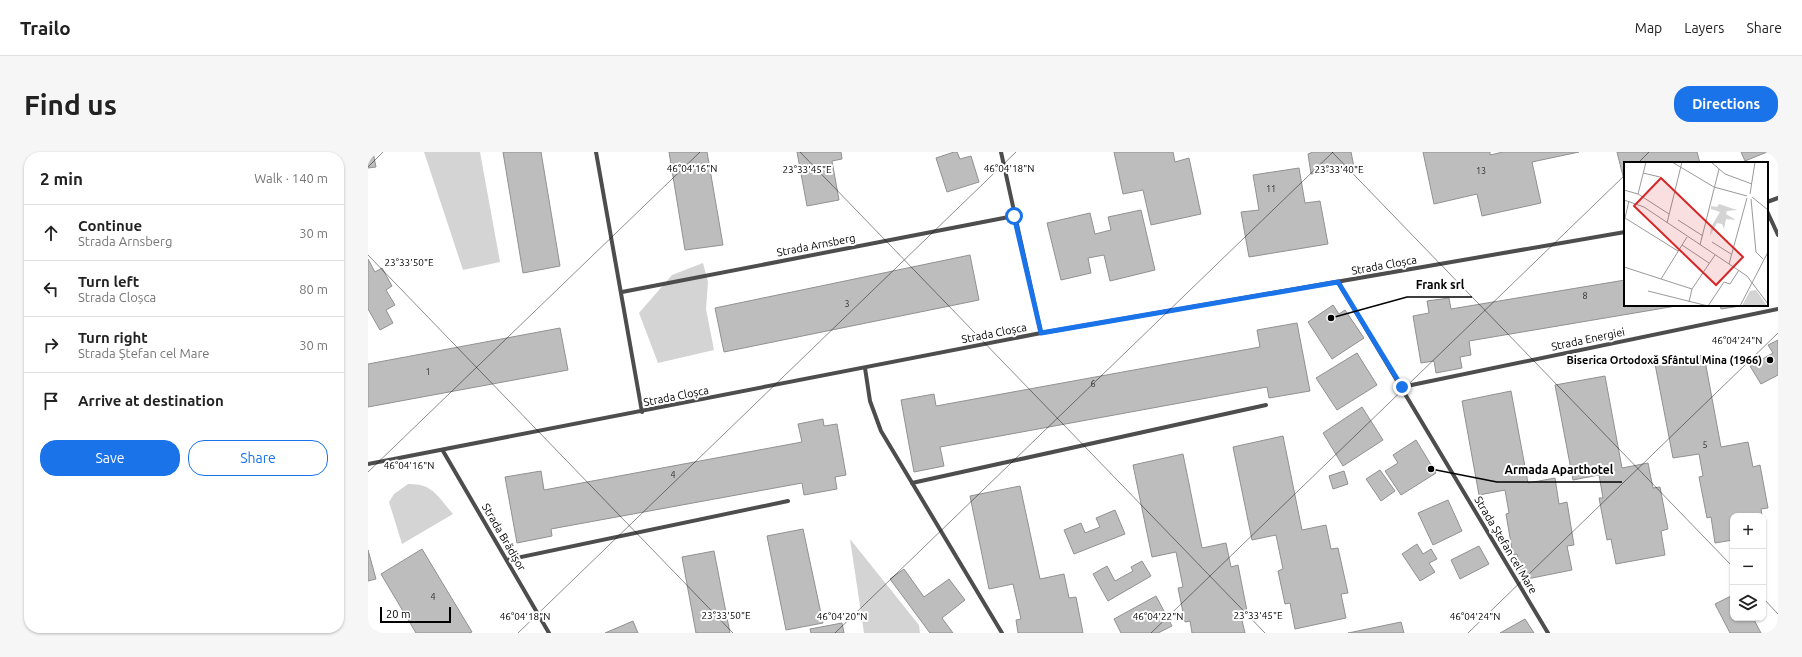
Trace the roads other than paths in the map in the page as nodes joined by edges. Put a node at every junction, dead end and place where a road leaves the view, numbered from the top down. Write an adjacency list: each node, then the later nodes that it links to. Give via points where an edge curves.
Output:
1 (596, 152): 10 (street)
2 (1001, 152): 6 (street)
3 (1778, 198): 4 (street)
4 (1768, 202)
5 (1768, 213): 8 (street)
6 (1014, 216): 10 (street, Strada Arnsberg); 12 (street)
7 (1624, 232): 9 (street, Strada Cloșca)
8 (1778, 235)
9 (1338, 282): 12 (street, Strada Cloșca); 14 (street, Strada Ștefan cel Mare)
10 (622, 292): 16 (street)
11 (1778, 309): 14 (street, Strada Energiei)
12 (1041, 333): 13 (street, Strada Cloșca)
13 (865, 368): 16 (street, Strada Cloșca); 19 (street, via 870,401 881,431)
14 (1402, 387): 24 (street, Strada Ștefan cel Mare)
15 (1266, 405): 19 (street)
16 (642, 412): 17 (street, Strada Cloșca)
17 (443, 451): 18 (street, Strada Cloșca); 21 (street, Strada Brădișor)
18 (368, 464)
19 (912, 483): 23 (street)
20 (788, 501): 21 (street)
21 (507, 560): 22 (street, Strada Brădișor)
22 (549, 633)
23 (1002, 633)
24 (1548, 633)

